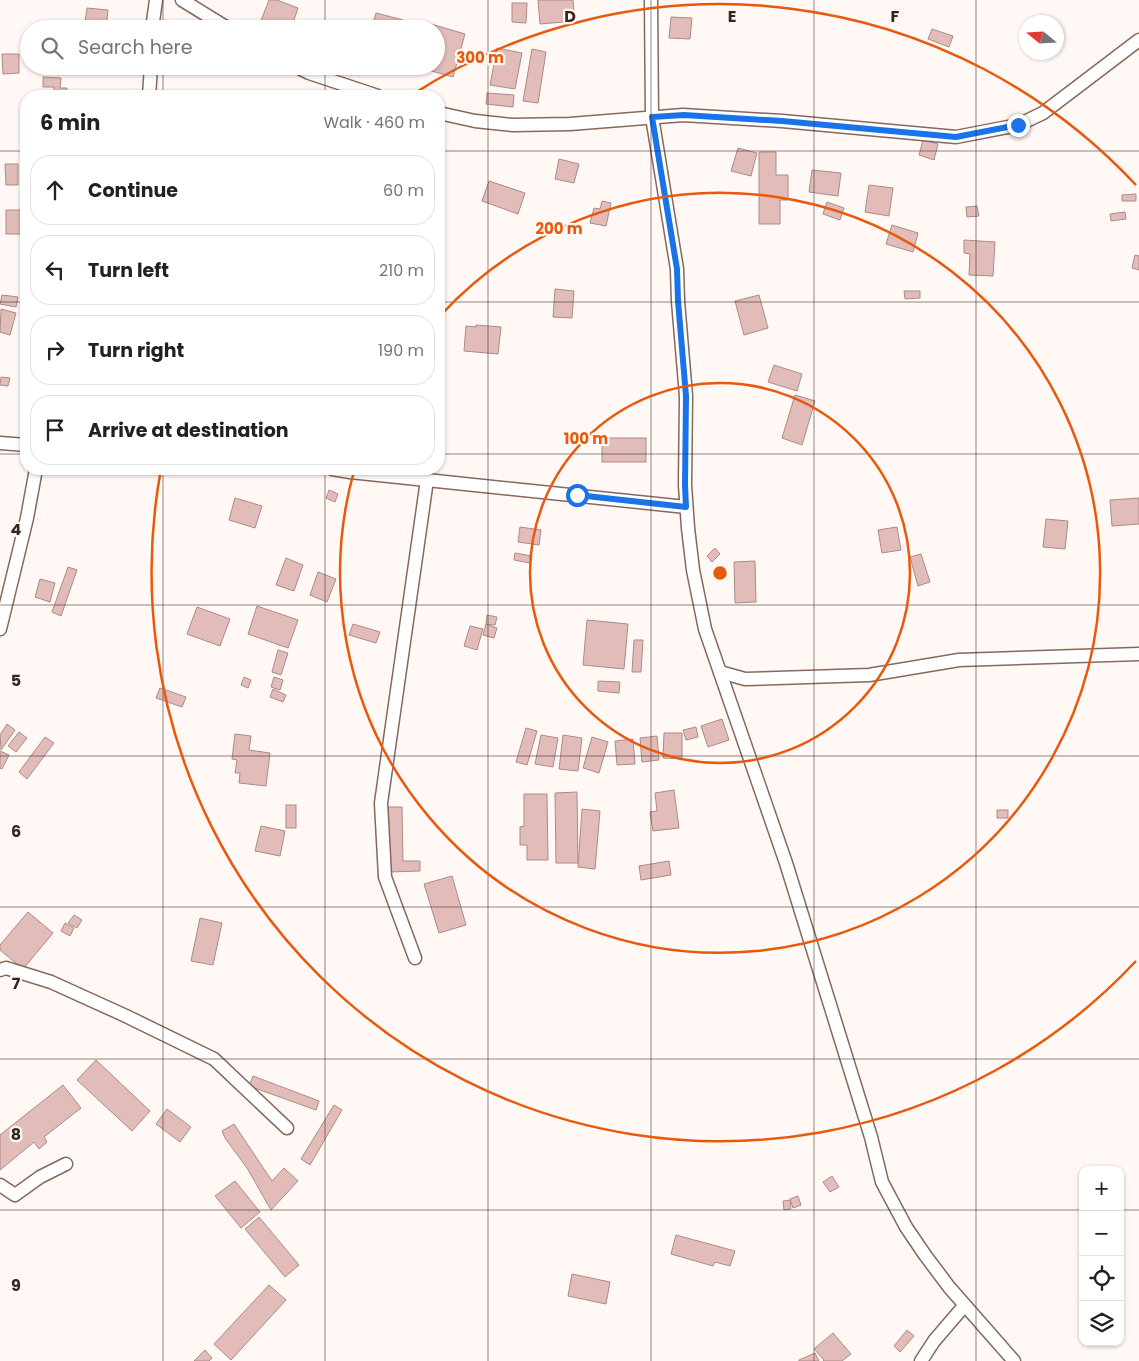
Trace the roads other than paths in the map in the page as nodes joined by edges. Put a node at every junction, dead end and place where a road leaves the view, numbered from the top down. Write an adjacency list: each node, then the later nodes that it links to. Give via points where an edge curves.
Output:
1 (156, 0): 4 (street)
2 (182, 0): 5 (street)
3 (651, 0): 12 (street)
4 (153, 20)
5 (214, 20)
6 (1139, 40): 12 (street, via 1044,113 1018,125 986,133 956,137 782,121 684,115)
7 (150, 75): 9 (street)
8 (315, 75): 10 (street)
9 (149, 90)
10 (360, 90)
11 (445, 114): 12 (street, via 513,125)
12 (652, 117): 18 (street, via 677,269 686,396)
13 (0, 443): 14 (street)
14 (20, 445)
15 (35, 475): 19 (street)
16 (383, 475): 17 (street)
17 (426, 480): 18 (street); 22 (street, via 381,803 386,877)
18 (686, 507): 21 (street, via 693,570 705,629)
19 (0, 629)
20 (1139, 654): 21 (street, via 960,660 869,675 744,679)
21 (720, 672): 27 (street, via 786,863 866,1120 882,1182 906,1227)
22 (415, 958)
23 (0, 970): 24 (street, via 6,968 51,982 214,1059)
24 (287, 1128)
25 (66, 1164): 26 (street, via 15,1195)
26 (0, 1185)
27 (964, 1306): 28 (street); 29 (street)
28 (921, 1361)
29 (1014, 1361)

